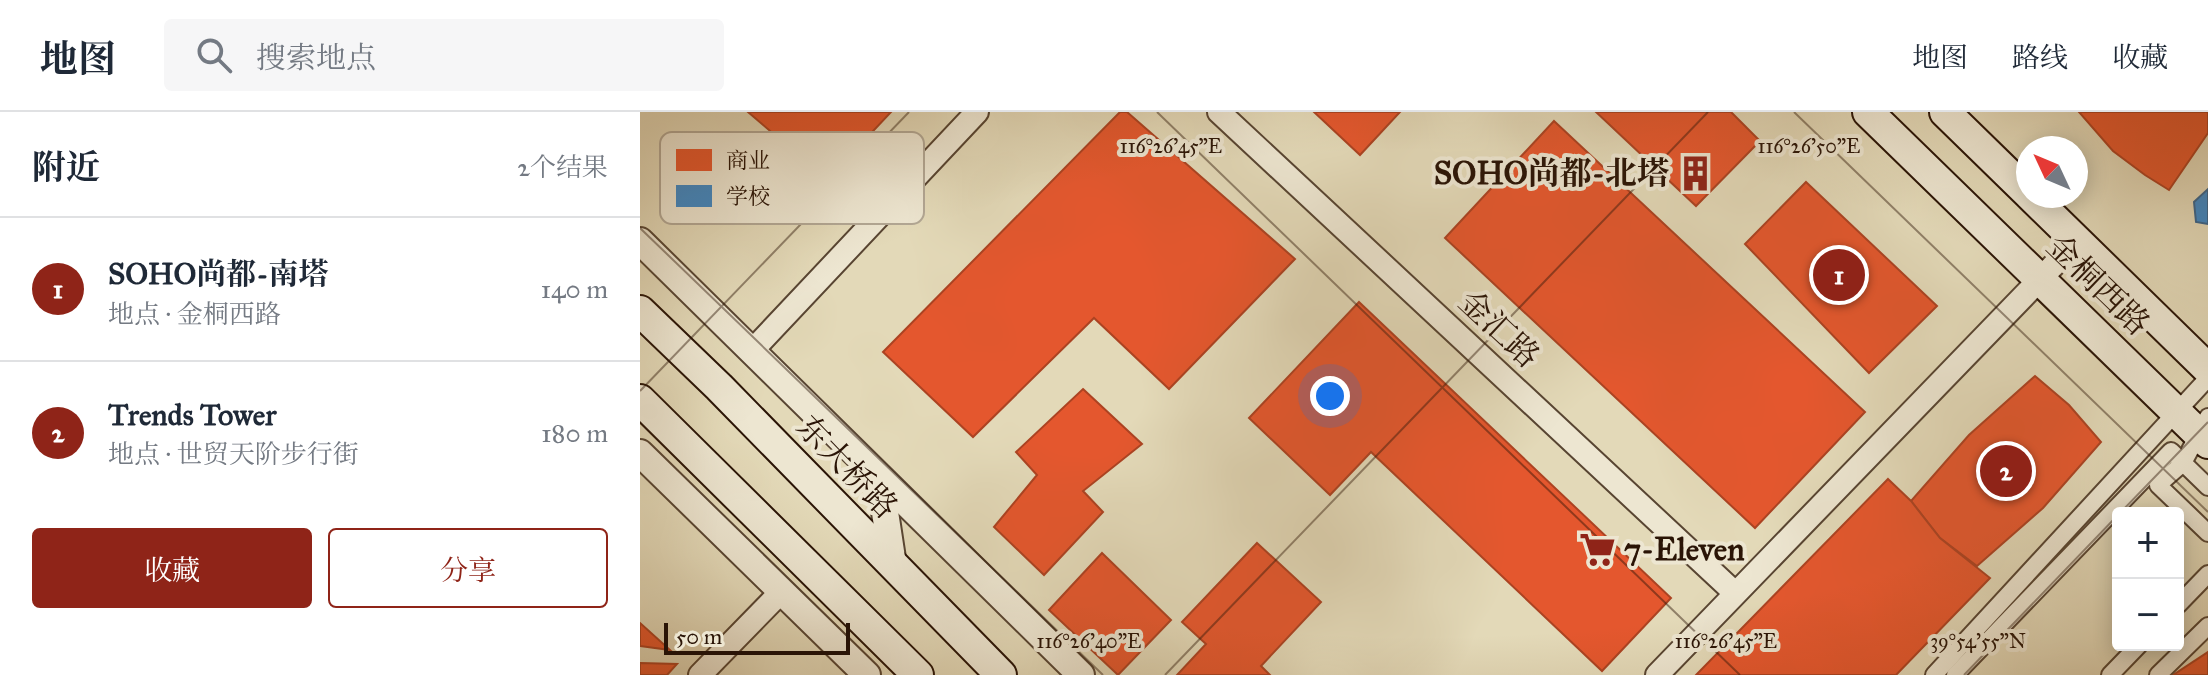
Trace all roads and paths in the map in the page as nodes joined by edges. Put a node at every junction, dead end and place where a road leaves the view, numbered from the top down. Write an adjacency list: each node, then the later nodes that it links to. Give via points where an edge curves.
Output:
1 (977, 112): 5 (street)
2 (1219, 112): 27 (street, 金汇路)
3 (1868, 112): 11 (main road, 金桐西路)
4 (1945, 112): 6 (main road, 金桐西路)
5 (924, 168)
6 (2016, 180)
7 (2044, 208): 10 (main road, 金桐西路)
8 (872, 224): 13 (street)
9 (640, 241): 13 (street)
10 (2077, 241): 11 (street); 14 (main road, 金桐西路)
11 (2040, 280): 17 (main road, 金桐西路); 27 (street)
12 (640, 311): 24 (main road, 东大桥路)
13 (751, 352): 21 (street)
14 (2208, 369)
15 (2208, 378): 17 (street)
16 (640, 400): 33 (main road)
17 (2176, 412): 18 (main road, 金桐西路); 37 (street)
18 (2205, 431): 20 (street)
19 (640, 453): 26 (street)
20 (2183, 463): 22 (street); 23 (street, via 2158,485); 38 (street, via 2171,451)
21 (880, 479): 24 (street); 35 (street)
22 (2208, 487)
23 (2208, 533)
24 (893, 565): 34 (main road, 东大桥路)
25 (2208, 574): 28 (street)
26 (782, 591): 31 (street); 32 (street)
27 (1735, 593): 36 (street)
28 (2184, 599)
29 (2208, 626): 40 (street)
30 (2133, 651): 39 (street)
31 (700, 675)
32 (867, 675)
33 (918, 675)
34 (1001, 675)
35 (1081, 675)
36 (1657, 675)
37 (1934, 675)
38 (1955, 675)
39 (2110, 675)
40 (2158, 675)

